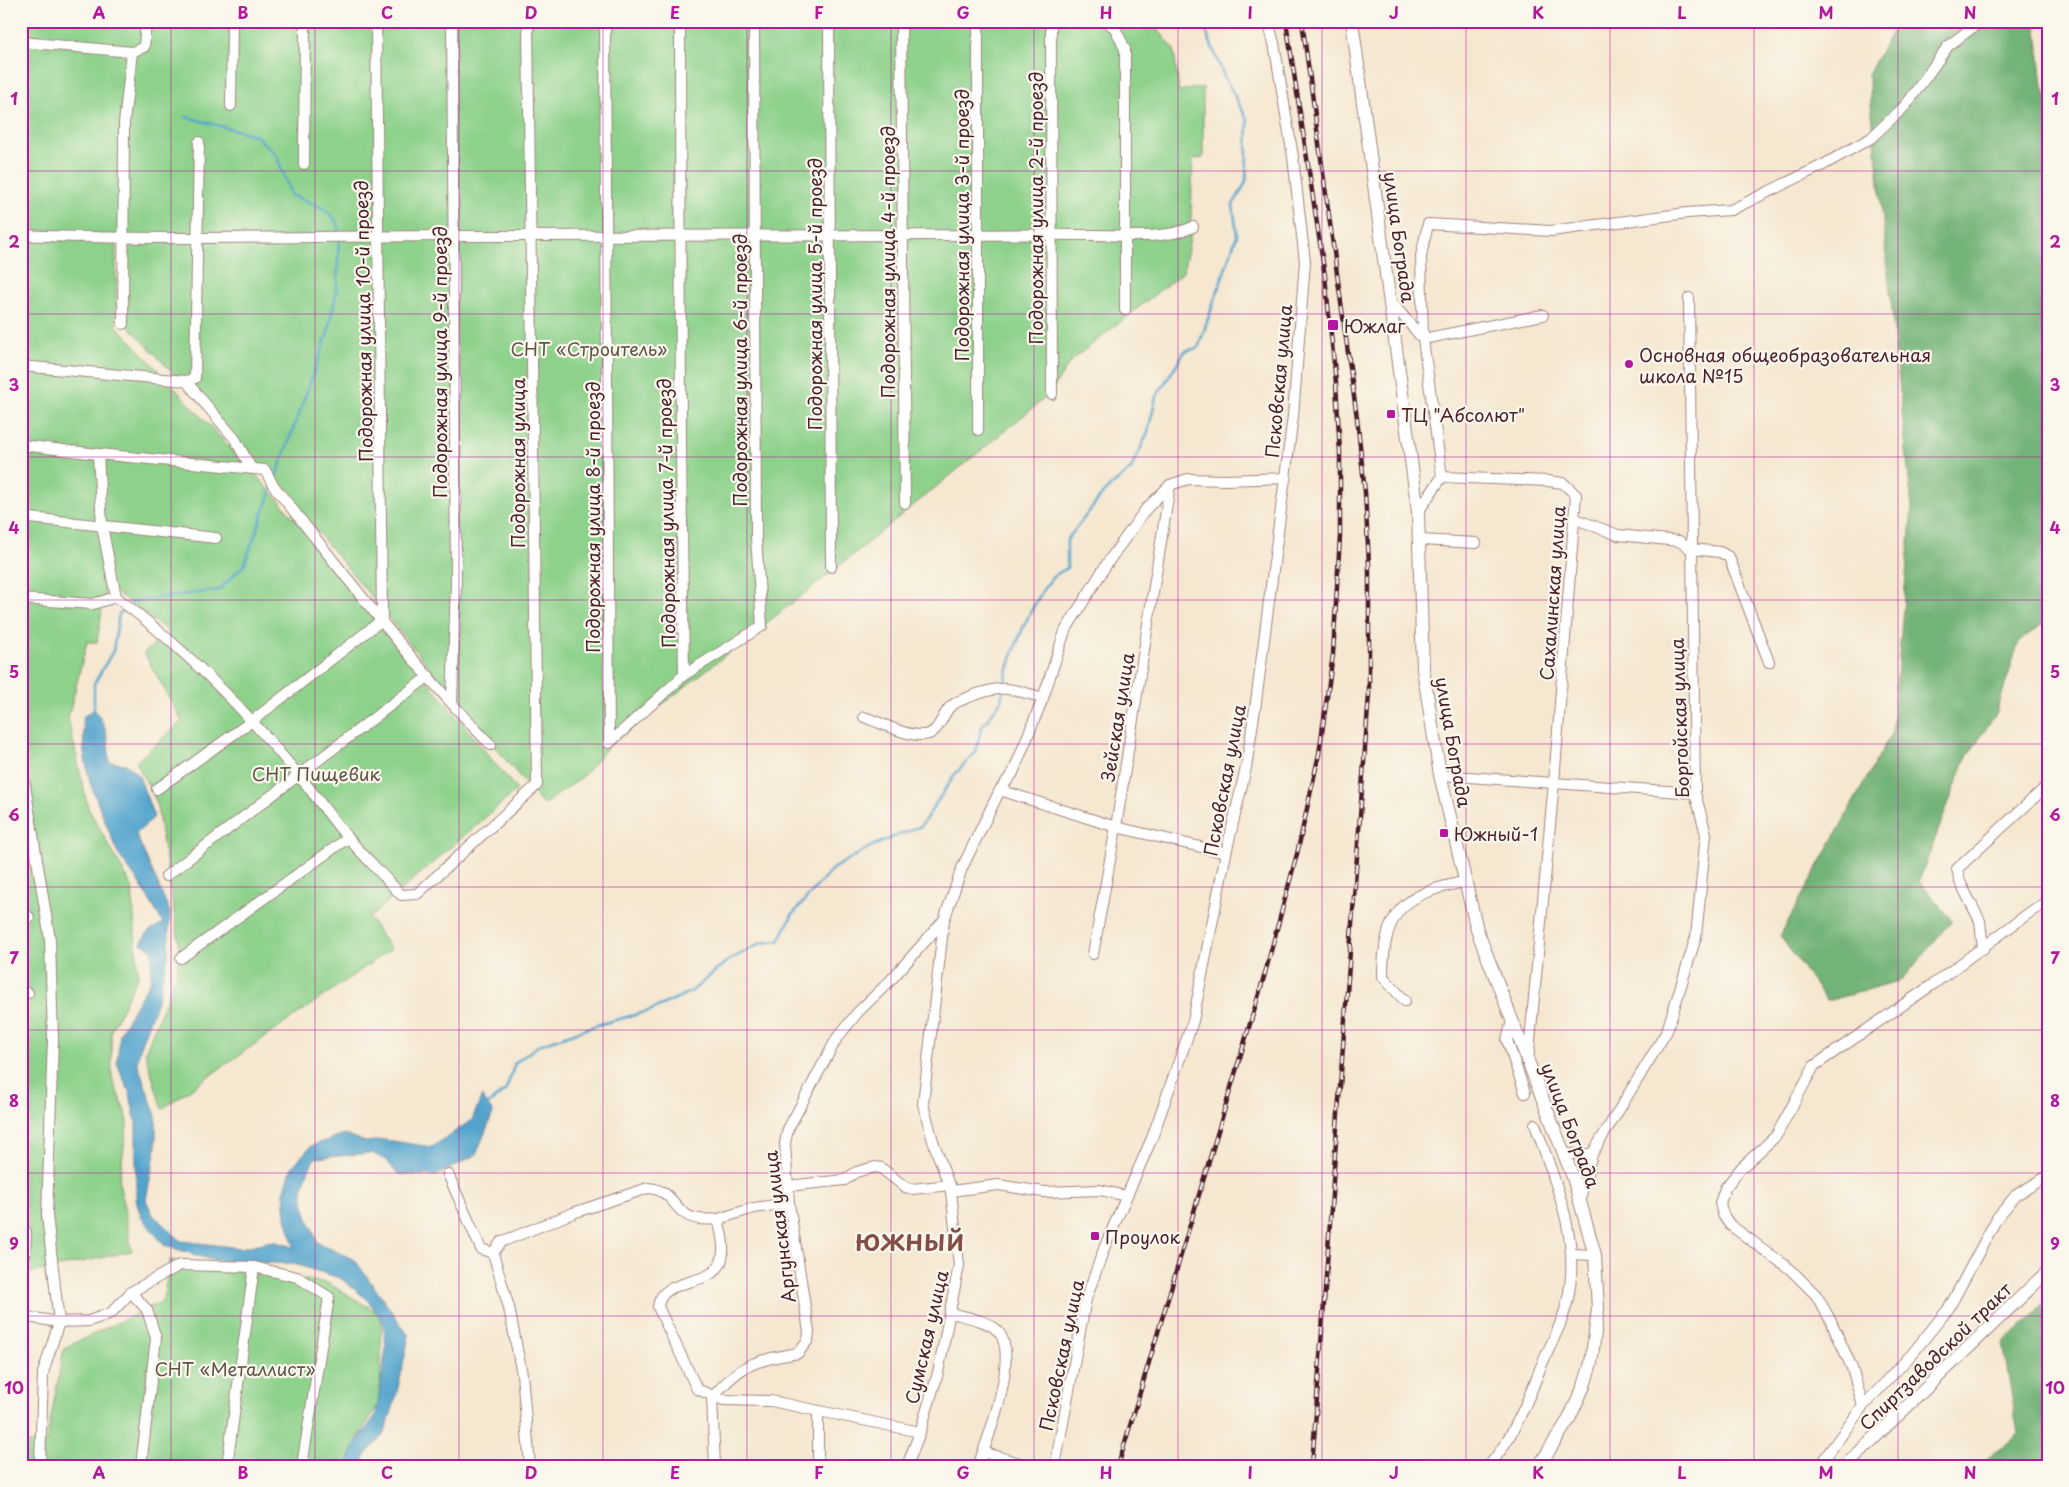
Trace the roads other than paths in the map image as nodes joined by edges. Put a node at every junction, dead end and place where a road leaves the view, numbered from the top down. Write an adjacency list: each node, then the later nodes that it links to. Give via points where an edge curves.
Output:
1 (146, 21): 19 (street, via 144,47)
2 (232, 21): 20 (street)
3 (305, 21): 22 (street)
4 (376, 21): 29 (street, Подорожная улица 10-й проезд)
5 (452, 21): 30 (street, Подорожная улица 9-й проезд)
6 (528, 21): 34 (street, Подорожная улица)
7 (605, 21): 35 (street, Подорожная улица 8-й проезд)
8 (680, 21): 31 (street, Подорожная улица 7-й проезд)
9 (754, 21): 24 (street, Подорожная улица 6-й проезд)
10 (830, 21): 32 (street, Подорожная улица 5-й проезд)
11 (902, 21): 33 (street, Подорожная улица 4-й проезд)
12 (978, 21): 26 (street, Подорожная улица 3-й проезд)
13 (1052, 21): 27 (street, Подорожная улица 2-й проезд)
14 (1106, 21): 28 (street, via 1115,28 1125,50)
15 (1268, 21): 52 (street, Псковская улица, via 1293,157 1305,262)
16 (1352, 21): 39 (main road, улица Бограда)
17 (1981, 21): 43 (street, via 1948,46 1906,105 1871,138 1731,210 1551,231 1428,224 1421,256)
18 (21, 42): 19 (street)
19 (132, 52): 37 (street, via 124,123)
20 (232, 106)
21 (199, 142): 36 (street)
22 (304, 164)
23 (1193, 227): 28 (street, via 1180,233)
24 (755, 234): 31 (street); 32 (street); 68 (street, Подорожная улица 6-й проезд, via 756,537 762,626)
25 (21, 235): 37 (street)
26 (976, 235): 27 (street); 33 (street); 47 (street, Подорожная улица 3-й проезд)
27 (1052, 235): 28 (street); 46 (street, Подорожная улица 2-й проезд)
28 (1126, 235): 40 (street)
29 (378, 236): 30 (street); 36 (street); 66 (street, Подорожная улица 10-й проезд)
30 (455, 236): 34 (street); 71 (street, Подорожная улица 9-й проезд, via 456,583)
31 (681, 236): 35 (street); 68 (street, Подорожная улица 7-й проезд)
32 (830, 236): 33 (street); 63 (street, Подорожная улица 5-й проезд)
33 (903, 236): 54 (street, Подорожная улица 4-й проезд)
34 (532, 237): 35 (street); 84 (street, Подорожная улица, via 537,785 417,894 401,895)
35 (607, 237): 68 (street, Подорожная улица 8-й проезд, via 609,742)
36 (196, 238): 37 (street); 45 (street, via 196,362 194,378)
37 (123, 239): 42 (street)
38 (1689, 298): 62 (street, Боргойская улица)
39 (1391, 302): 43 (street); 55 (main road, улица Бограда)
40 (1126, 310)
41 (1543, 315): 43 (street)
42 (122, 324)
43 (1423, 339): 51 (street)
44 (21, 366): 45 (street)
45 (186, 381): 50 (street, via 235,439)
46 (1052, 394)
47 (978, 430)
48 (21, 445): 49 (street)
49 (98, 454): 50 (street); 58 (street)
50 (251, 468): 66 (street, via 265,470 273,485)
51 (1442, 477): 55 (street); 57 (street, Сахалинская улица, via 1563,484 1576,495)
52 (1286, 478): 53 (street, via 1188,479); 85 (street, Псковская улица, via 1248,758)
53 (1170, 485): 70 (street, via 1141,517 1108,562 1065,630); 83 (street, Зейская улица)
54 (905, 503)
55 (1418, 512): 60 (main road, улица Бограда)
56 (21, 517): 58 (street)
57 (1573, 518): 62 (street, via 1618,535 1679,541); 78 (street, Сахалинская улица)
58 (102, 526): 59 (street); 64 (street)
59 (216, 538)
60 (1420, 540): 61 (street); 76 (main road, улица Бограда, via 1423,669)
61 (1476, 543)
62 (1692, 550): 67 (street, via 1720,552 1729,557); 82 (street, Боргойская улица)
63 (831, 567)
64 (116, 597): 65 (street, via 93,604); 73 (street, via 201,669)
65 (21, 599)
66 (382, 620): 69 (street); 73 (street)
67 (1769, 662)
68 (684, 675)
69 (429, 676): 71 (street); 77 (street)
70 (1043, 698): 72 (street, via 1012,688 992,688 956,702 935,731 925,735 909,733); 81 (street, via 1013,773)
71 (452, 702): 74 (street)
72 (864, 717)
73 (252, 721): 77 (street); 80 (street)
74 (491, 744)
75 (21, 761): 118 (street, via 50,940 53,1038 47,1215)
76 (1440, 775): 78 (street); 87 (main road, улица Бограда)
77 (299, 776): 84 (street); 86 (street)
78 (1554, 782): 82 (street); 95 (street, Сахалинская улица)
79 (2048, 785): 90 (street, via 1957,869 1960,882 1980,921)
80 (157, 789)
81 (1000, 790): 83 (street); 89 (street, via 962,868)
82 (1695, 793): 99 (street, Боргойская улица, via 1706,834 1696,937 1667,1031)
83 (1116, 827): 85 (street); 91 (street, Зейская улица)
84 (348, 838): 92 (street)
85 (1226, 853): 104 (street, Псковская улица, via 1193,1021 1152,1138)
86 (166, 876)
87 (1464, 882): 93 (street, via 1414,897 1392,918 1386,936 1383,976); 94 (main road, улица Бограда, via 1477,930)
88 (2048, 902): 90 (street)
89 (944, 920): 102 (street, Аргунская улица, via 837,1038 786,1135); 103 (street, Сумская улица, via 922,1104)
90 (1983, 949): 120 (street, via 1814,1066 1776,1136 1740,1168 1725,1188 1720,1203 1730,1225 1790,1269 1816,1295 1852,1368)
91 (1093, 954)
92 (181, 958)
93 (1405, 1001)
94 (1512, 1021): 95 (main road, улица Бограда); 96 (street, via 1507,1040)
95 (1528, 1063): 98 (main road, улица Бограда)
96 (1525, 1093)
97 (1535, 1124): 110 (street, via 1566,1215)
98 (1565, 1154): 99 (street); 105 (main road, улица Бограда)
99 (1592, 1154): 105 (street, Боргойская улица)
100 (448, 1174): 109 (street, via 481,1249)
101 (2048, 1176): 120 (street, via 2016,1196 1997,1218 1949,1308 1912,1354)
102 (788, 1186): 103 (street, via 845,1180 856,1172 875,1167 912,1189); 106 (street, Аргунская улица)
103 (951, 1188): 104 (street, via 998,1185 1044,1192 1100,1190); 116 (street, Сумская улица, via 959,1265)
104 (1126, 1196): 134 (street, Псковская улица, via 1086,1299)
105 (1580, 1199): 111 (main road, улица Бограда)
106 (789, 1203): 107 (street, via 754,1208); 119 (street, Аргунская улица, via 808,1340 798,1353 754,1362 728,1379)
107 (718, 1219): 109 (street, via 692,1219 679,1211 666,1193 648,1188 572,1213 501,1242); 119 (street, via 723,1253 721,1262 715,1270 661,1294 658,1307 697,1389)
108 (21, 1226): 112 (street, via 26,1232 25,1256)
109 (493, 1253): 128 (street, via 509,1308 522,1374)
110 (1572, 1254): 111 (street); 135 (street, via 1568,1298 1561,1324 1515,1428)
111 (1595, 1255): 136 (main road, улица Бограда, via 1598,1309 1591,1363 1569,1419)
112 (21, 1266)
113 (254, 1267): 115 (street, via 180,1265); 126 (street); 127 (street, via 297,1276 329,1297)
114 (2048, 1271): 138 (main road, Спиртзаводской тракт)
115 (131, 1292): 118 (street, via 111,1313 89,1321); 125 (street, via 147,1310 156,1338)
116 (951, 1313): 122 (street, Сумская улица, via 938,1373); 123 (street, via 987,1324 1003,1338 1006,1370 997,1412)
117 (21, 1316): 118 (street)
118 (60, 1322): 124 (street, via 43,1373)
119 (712, 1398): 121 (street, via 771,1402); 129 (street)
120 (1863, 1406): 137 (street)
121 (818, 1411): 122 (street); 130 (street)
122 (920, 1432): 131 (street, Сумская улица)
123 (983, 1452): 132 (street); 133 (street)
124 (40, 1466)
125 (141, 1466)
126 (227, 1466)
127 (302, 1466)
128 (530, 1466)
129 (716, 1466)
130 (818, 1466)
131 (907, 1466)
132 (978, 1466)
133 (1029, 1466)
134 (1055, 1466)
135 (1489, 1466)
136 (1539, 1466)
137 (1820, 1466)
138 (1845, 1466)

